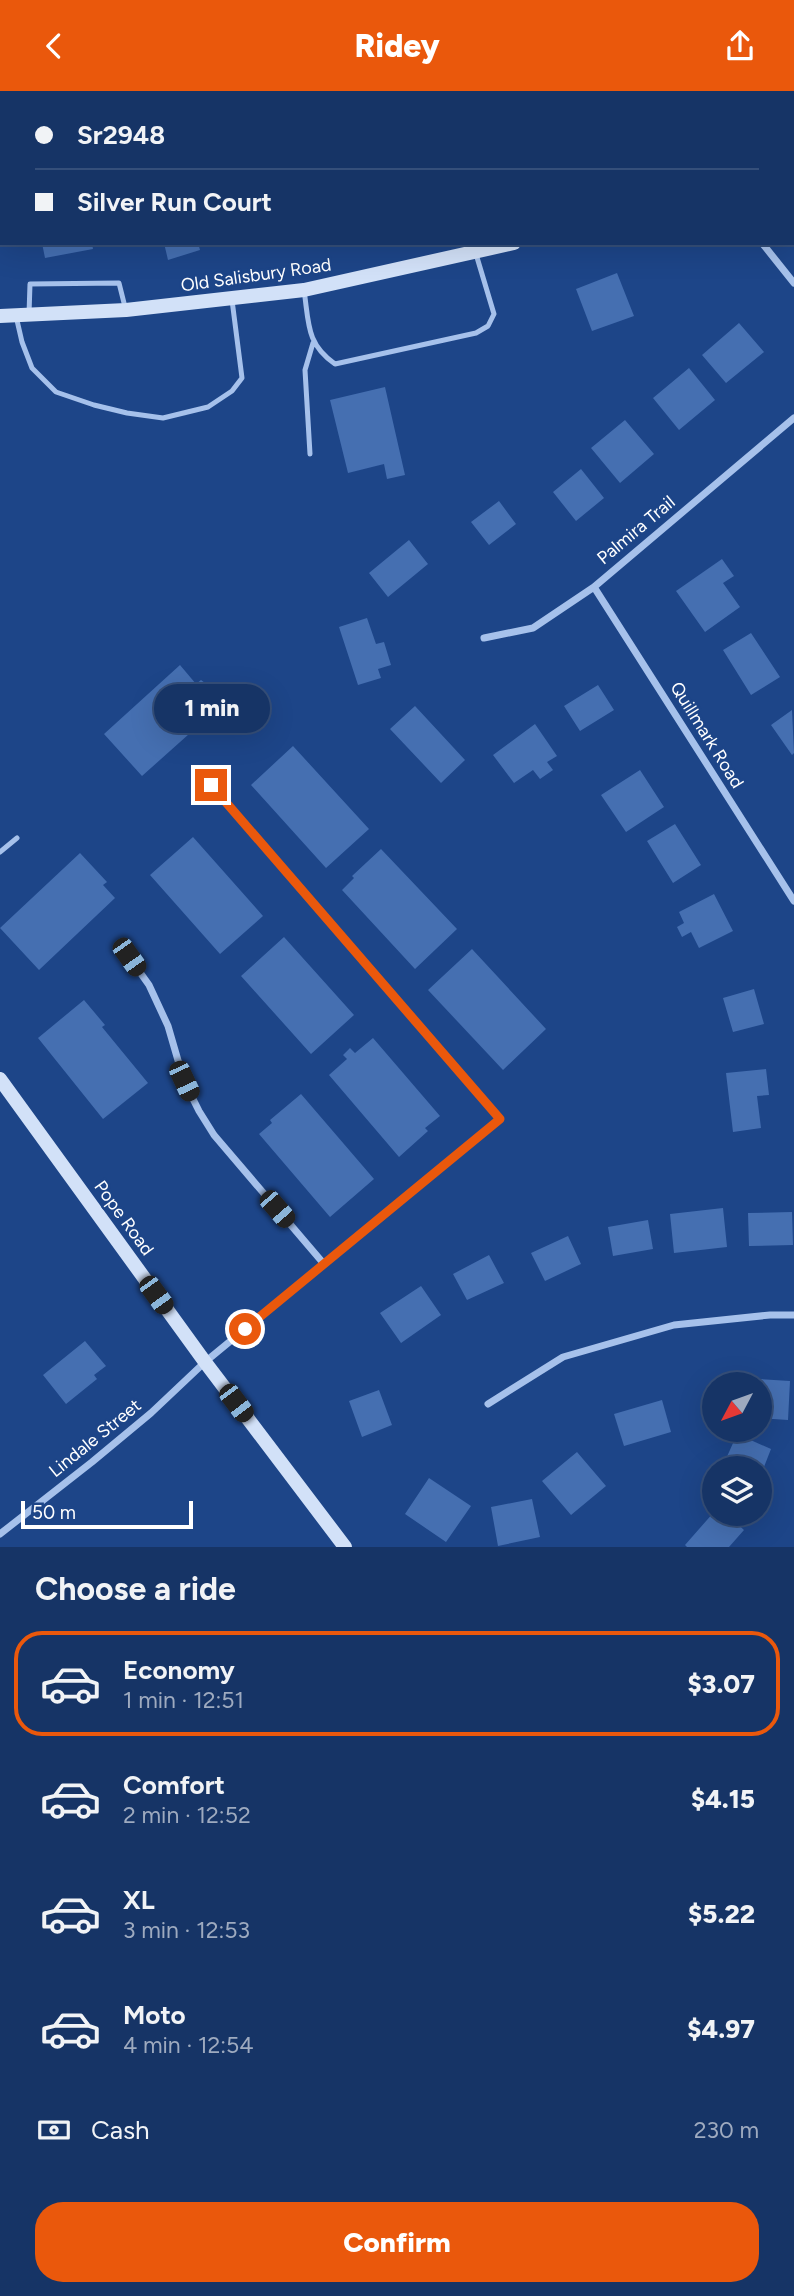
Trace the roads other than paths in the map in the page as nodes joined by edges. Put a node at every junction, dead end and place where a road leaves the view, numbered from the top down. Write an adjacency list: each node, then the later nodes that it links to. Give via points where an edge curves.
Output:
1 (506, 245): 3 (street, Old Salisbury Road)
2 (764, 245): 4 (street)
3 (476, 253): 5 (street, Old Salisbury Road); 10 (lane, via 494,314 488,326 476,333 335,364)
4 (794, 282)
5 (304, 290): 6 (street, Old Salisbury Road); 10 (lane)
6 (232, 300): 7 (street, Old Salisbury Road); 9 (lane, via 242,378 208,407 163,418 127,413 56,392 32,368 22,342)
7 (126, 310): 9 (street, Old Salisbury Road); 9 (lane, via 119,283 30,284)
8 (0, 316): 9 (street, Old Salisbury Road)
9 (23, 316)
10 (313, 343): 12 (lane, via 305,370)
11 (794, 418): 13 (street, Palmira Trail)
12 (310, 454)
13 (594, 587): 14 (street, Palmira Trail, via 533,628); 18 (street, Quillmark Road)
14 (484, 638)
15 (211, 785): 21 (street, Lindale Street, via 500,1119)
16 (18, 838): 17 (lane)
17 (0, 852)
18 (794, 901)
19 (129, 957): 21 (street, via 149,985 168,1026 184,1081 209,1127)
20 (0, 1079): 23 (street, Pope Road)
21 (324, 1264): 23 (street, Lindale Street)
22 (794, 1315): 24 (street, via 661,1328 563,1357)
23 (205, 1362): 25 (street, Lindale Street, via 122,1437); 26 (street, Pope Road)
24 (488, 1404)
25 (0, 1534)
26 (345, 1547)

